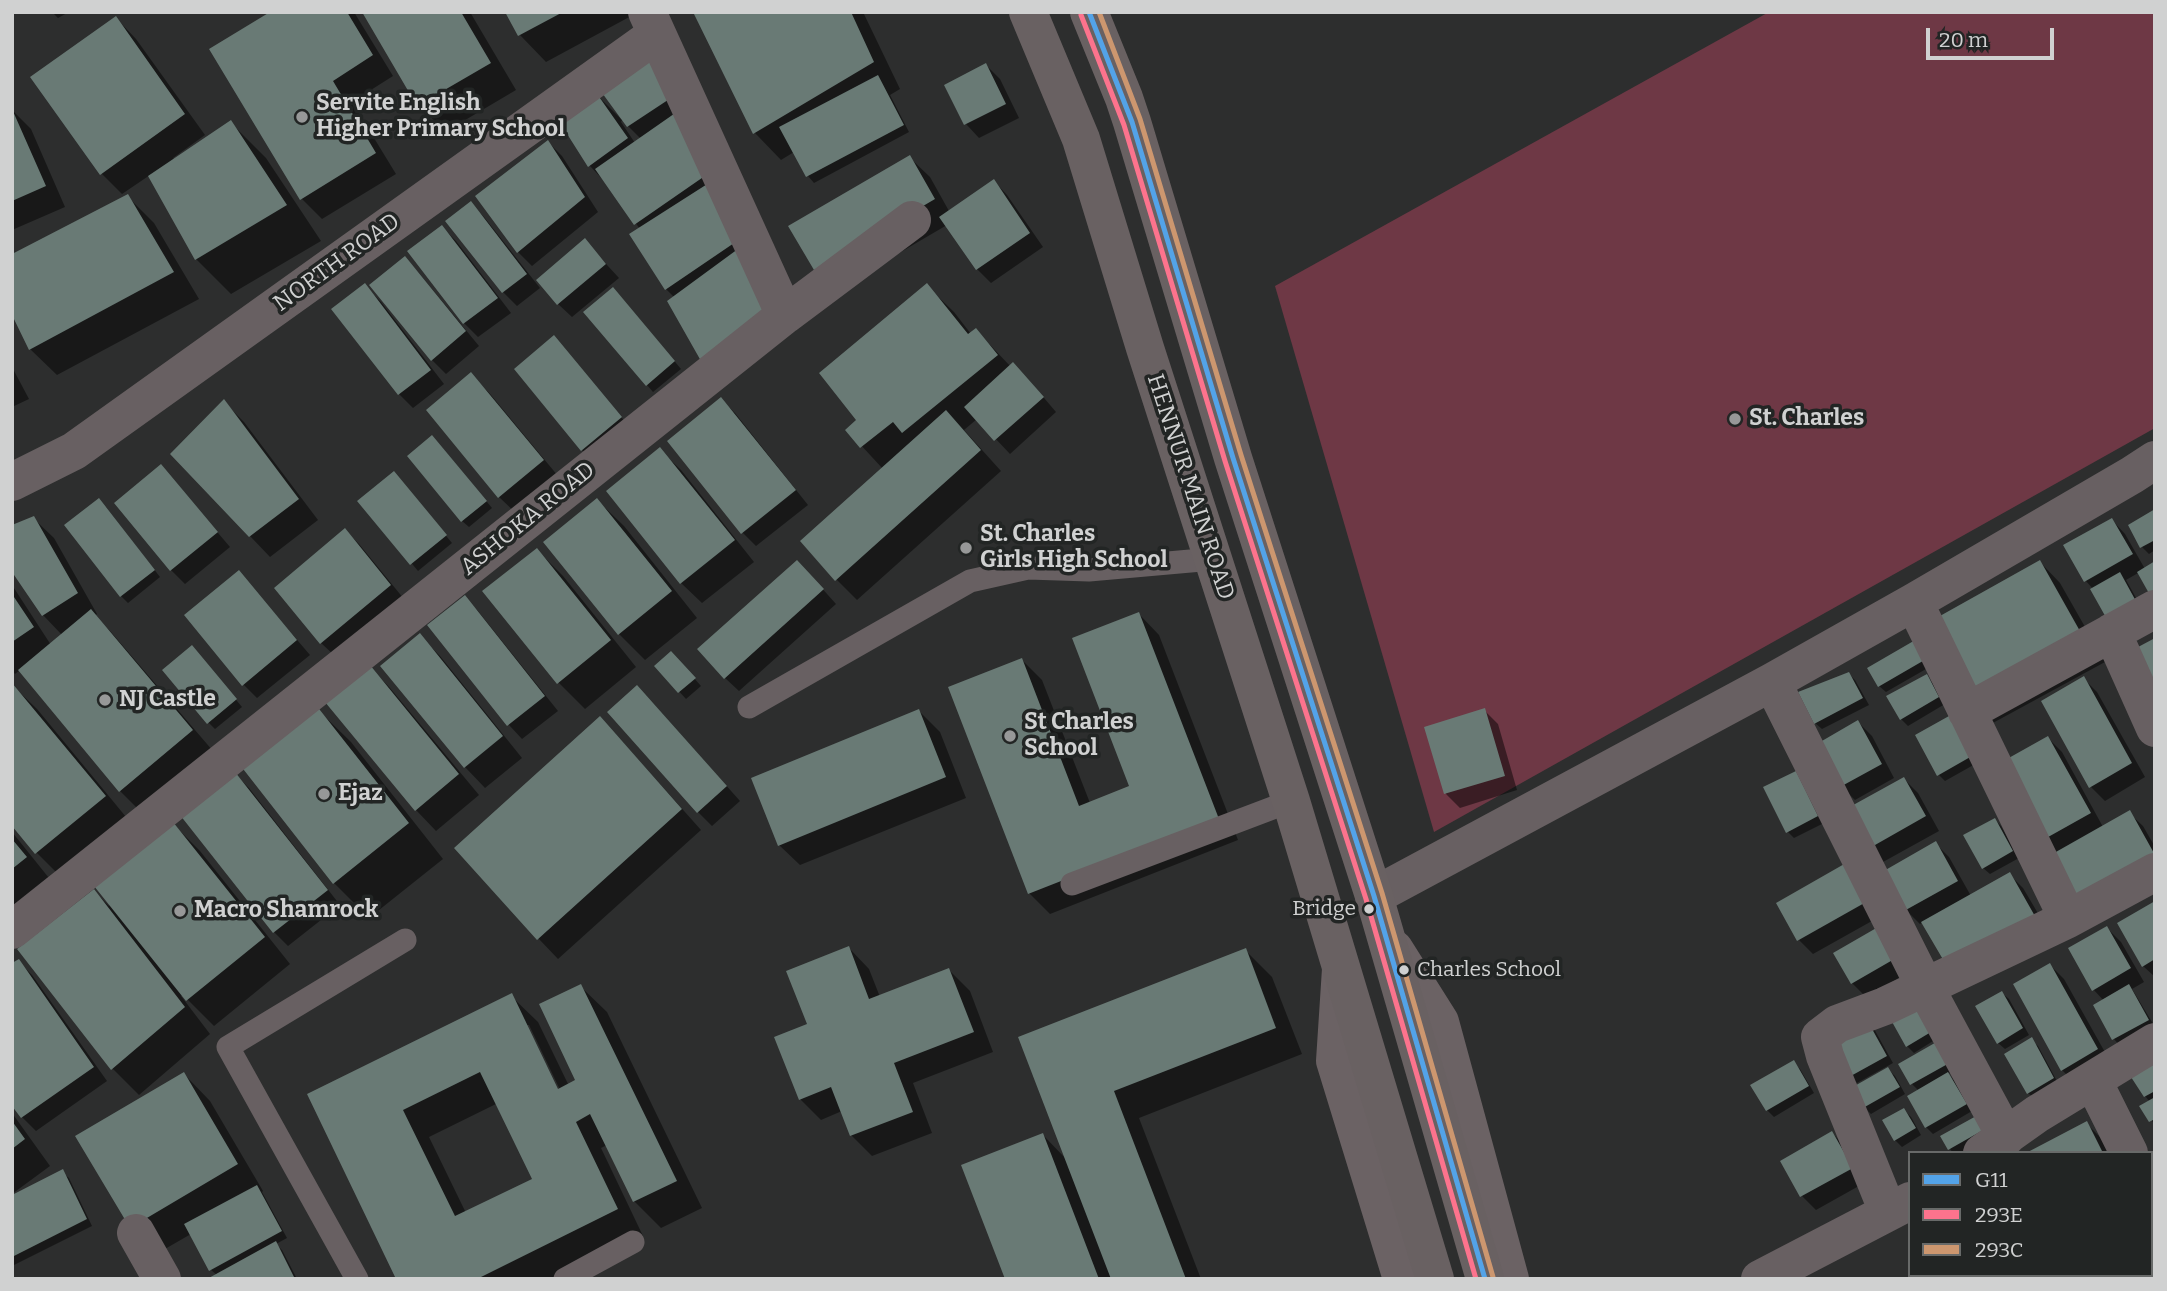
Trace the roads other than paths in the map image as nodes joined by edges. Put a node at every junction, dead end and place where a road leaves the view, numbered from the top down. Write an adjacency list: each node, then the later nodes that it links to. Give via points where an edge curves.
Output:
1 (1028, 12): 8 (main road, HENNUR MAIN ROAD, via 1081,139)
2 (1089, 12): 19 (main road, via 1132,122 1233,458)
3 (652, 23): 5 (street); 7 (street, NORTH ROAD, via 74,451)
4 (912, 219): 5 (street, ASHOKA ROAD)
5 (785, 315): 21 (street, ASHOKA ROAD)
6 (2155, 460): 9 (street)
7 (12, 482)
8 (1213, 559): 13 (lane, via 1089,570 1028,568 970,581); 16 (main road, HENNUR MAIN ROAD)
9 (1914, 602): 12 (street); 14 (street)
10 (2155, 610): 11 (street)
11 (2112, 632): 14 (street); 15 (street)
12 (1772, 682): 19 (street); 25 (street)
13 (750, 708)
14 (1967, 712): 20 (street)
15 (2155, 728)
16 (1291, 801): 18 (lane); 24 (main road, HENNUR MAIN ROAD)
17 (2155, 872): 20 (street)
18 (1072, 884)
19 (1374, 896): 22 (main road)
20 (2068, 919): 25 (street)
21 (12, 930)
22 (1386, 935): 38 (main road); 39 (street, via 1440,1022)
23 (405, 940): 34 (lane, via 228,1047)
24 (1341, 966): 36 (street, via 1335,1061); 37 (main road, HENNUR MAIN ROAD)
25 (1924, 987): 28 (street); 30 (street, via 1837,1024 1820,1037 1825,1056)
26 (2155, 1042): 27 (street)
27 (2093, 1081): 28 (street); 29 (street)
28 (1994, 1145)
29 (2128, 1151)
30 (1899, 1206): 40 (street)
31 (136, 1233): 33 (street)
32 (634, 1242): 35 (lane)
33 (162, 1279)
34 (357, 1279)
35 (565, 1279)
36 (1402, 1279)
37 (1435, 1279)
38 (1485, 1279)
39 (1510, 1279)
40 (1760, 1279)

